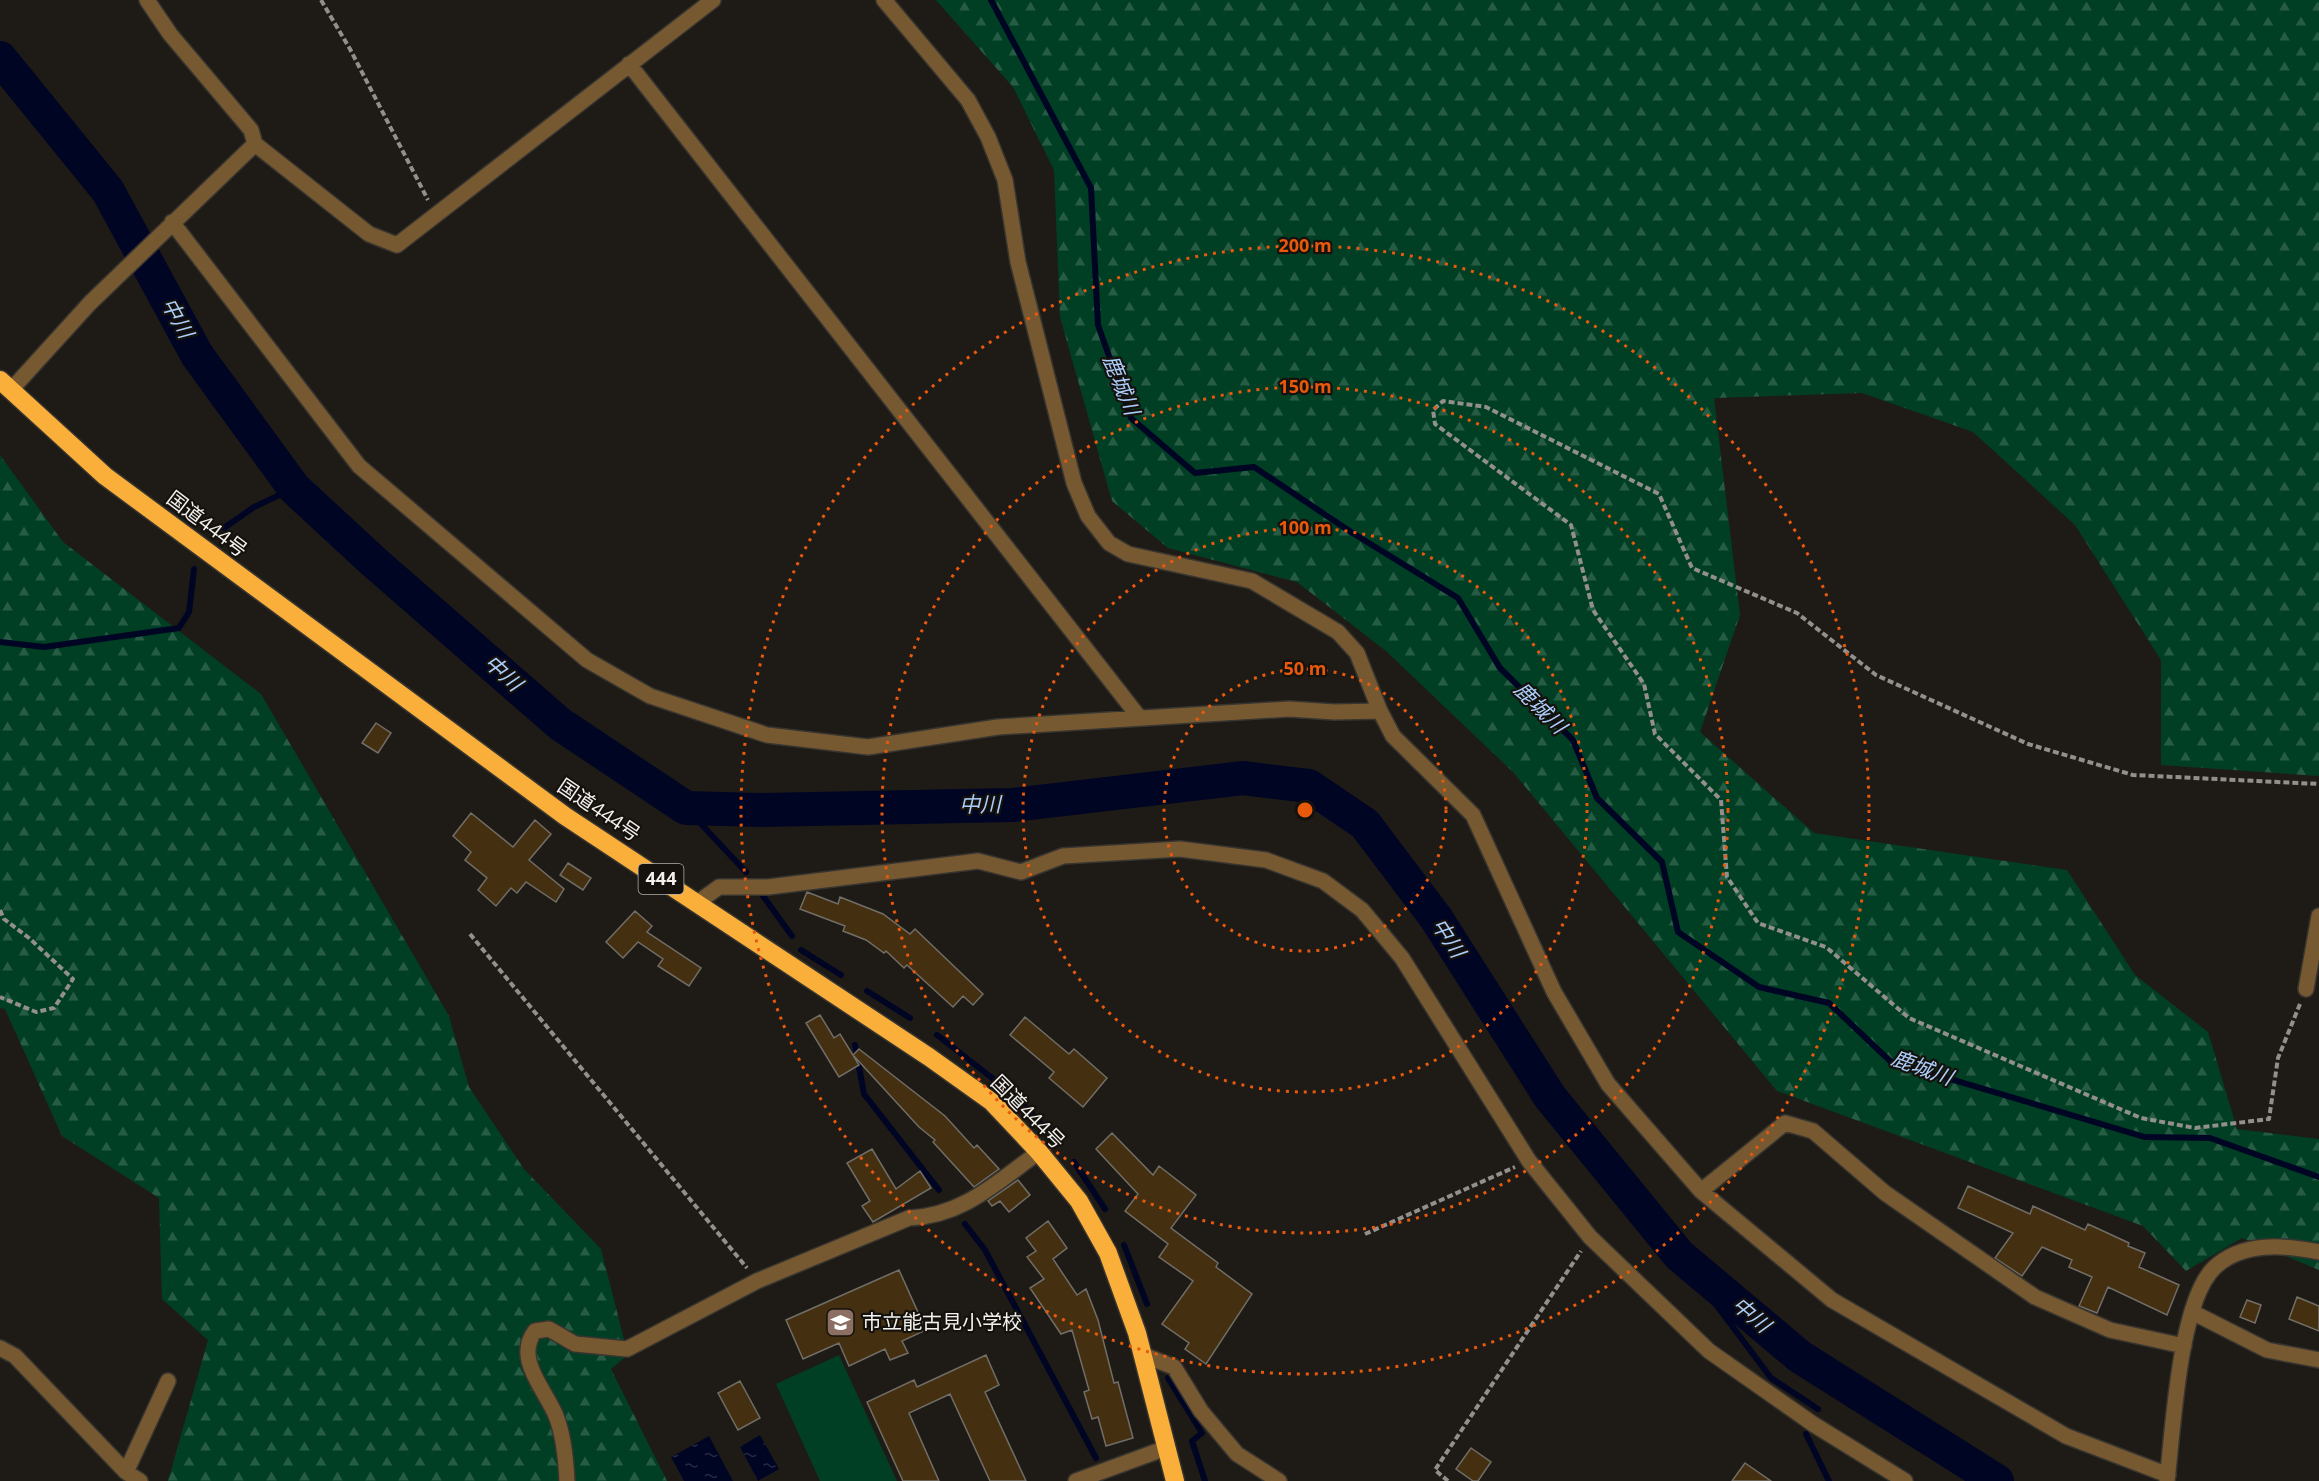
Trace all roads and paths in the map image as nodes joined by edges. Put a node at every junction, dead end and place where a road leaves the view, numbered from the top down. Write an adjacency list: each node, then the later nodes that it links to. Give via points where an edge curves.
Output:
1 (147, 0): 6 (street, via 170,34 251,130)
2 (321, 0): 7 (path)
3 (713, 0): 5 (street)
4 (884, 0): 10 (street, via 968,100 988,137 1005,180 1018,262 1074,483 1088,516 1109,543 1128,554 1252,581 1338,632 1357,653)
5 (629, 64): 7 (street); 11 (street)
6 (255, 144): 7 (street, via 369,234 397,245); 8 (street)
7 (436, 215)
8 (172, 222): 9 (street); 11 (street, via 359,466 587,660 650,696 767,735 868,747 998,727)
9 (5, 386): 13 (highway, 国道444号 / 444, via 105,476 565,816)
10 (1380, 711): 11 (street, via 1289,709); 21 (street, via 1393,736 1473,815 1554,992 1608,1084)
11 (1139, 717)
12 (2319, 784): 17 (path, via 2133,775 2028,744 1876,675 1797,613 1692,568 1659,494 1486,407 1443,401 1433,410 1435,424 1571,525 1593,610 1644,684 1655,734 1721,800 1727,877 1758,923 1826,947 1909,1018 2141,1118 2194,1128 2269,1119 2278,1058)
13 (697, 903): 19 (highway, 国道444号 / 444, via 992,1102); 20 (street, via 719,887 768,887 978,861 1021,872 1063,856 1180,849 1266,860 1323,881 1362,910 1402,958)
14 (0, 910): 18 (path, via 4,919 73,979 54,1008 36,1012)
15 (2319, 915): 17 (street)
16 (470, 934): 25 (path)
17 (2307, 989)
18 (0, 997)
19 (1039, 1152): 25 (street, via 967,1203 933,1217 909,1218); 29 (highway, 国道444号 / 444, via 1079,1201 1108,1253)
20 (1529, 1161): 22 (path); 23 (street)
21 (1701, 1191): 27 (street, via 1785,1123 1813,1131 1885,1193 2035,1297 2110,1330); 34 (street, via 1832,1300 2066,1436)
22 (1365, 1234)
23 (1590, 1237): 40 (path, via 1435,1470); 41 (street, via 1709,1351 1813,1424)
24 (2319, 1252): 26 (street, via 2285,1245 2247,1250 2216,1267 2202,1283)
25 (758, 1281): 36 (street, via 627,1349 576,1344 549,1329 535,1330 528,1340 528,1361 557,1417)
26 (2192, 1312): 27 (street); 30 (street, via 2267,1350)
27 (2184, 1347): 34 (street)
28 (0, 1348): 33 (street, via 15,1356)
29 (1143, 1355): 32 (highway, 国道444号 / 444); 39 (street, via 1174,1367 1201,1411 1237,1454)
30 (2319, 1360)
31 (168, 1381): 33 (street)
32 (1166, 1448): 37 (street); 38 (highway, 国道444号 / 444)
33 (126, 1472): 35 (street)
34 (2168, 1478)
35 (140, 1481)
36 (567, 1481)
37 (1076, 1481)
38 (1175, 1481)
39 (1279, 1481)
40 (1448, 1481)
41 (1905, 1481)

